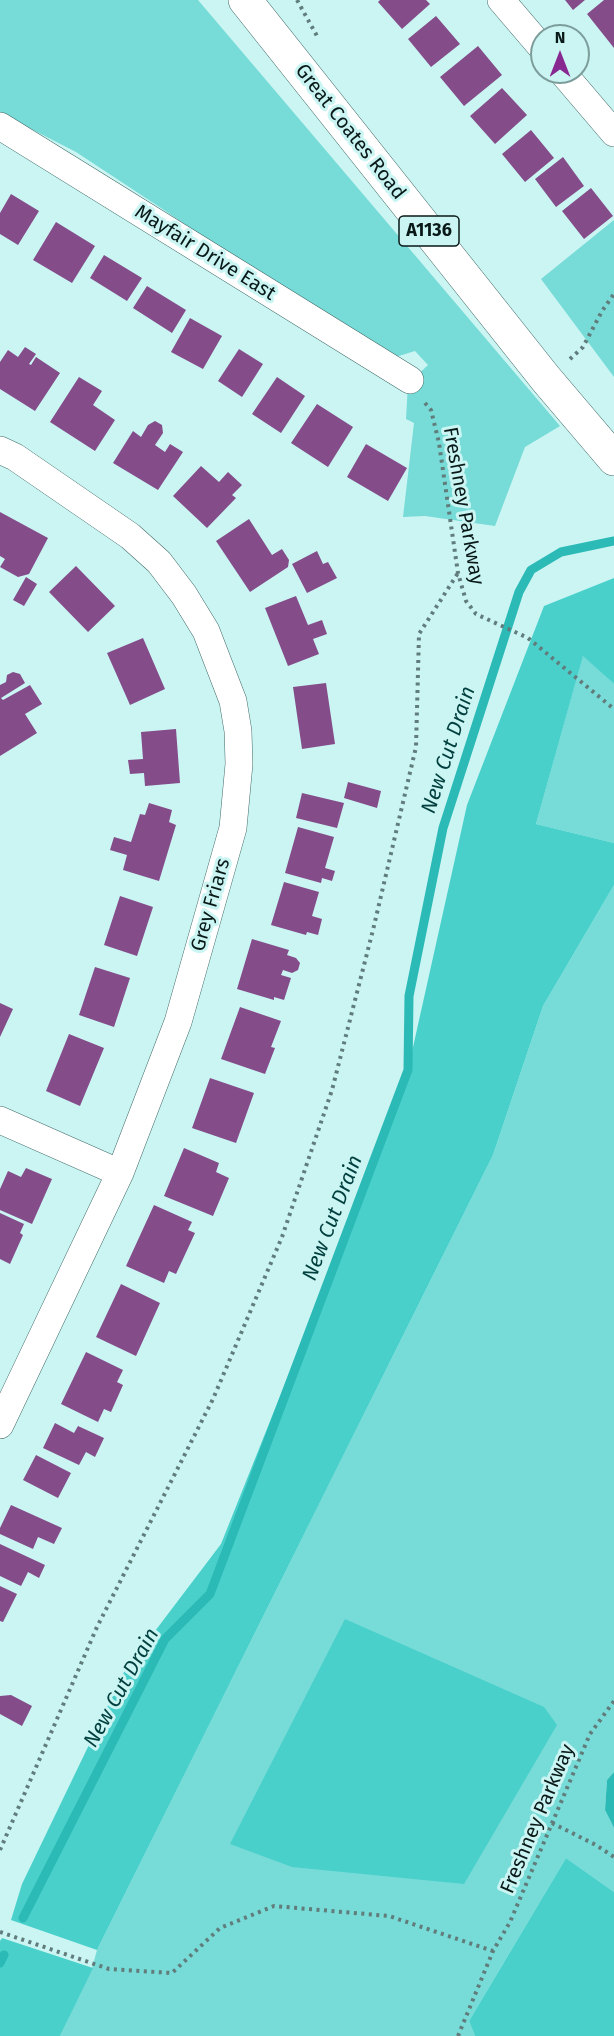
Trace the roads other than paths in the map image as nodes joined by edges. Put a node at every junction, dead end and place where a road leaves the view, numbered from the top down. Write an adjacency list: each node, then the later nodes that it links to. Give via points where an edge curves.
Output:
1 (245, 0): 9 (main road, Great Coates Road / A1136)
2 (501, 0): 3 (street)
3 (530, 34)
4 (572, 84): 6 (street)
5 (0, 126): 7 (street, Mayfair Drive East)
6 (614, 133)
7 (410, 380)
8 (0, 450): 11 (street, Grey Friars, via 130,536 159,562 206,631 233,700 239,764 233,828 178,1022)
9 (614, 459)
10 (0, 1120): 11 (street)
11 (120, 1173): 12 (street, Grey Friars)
12 (0, 1425)

